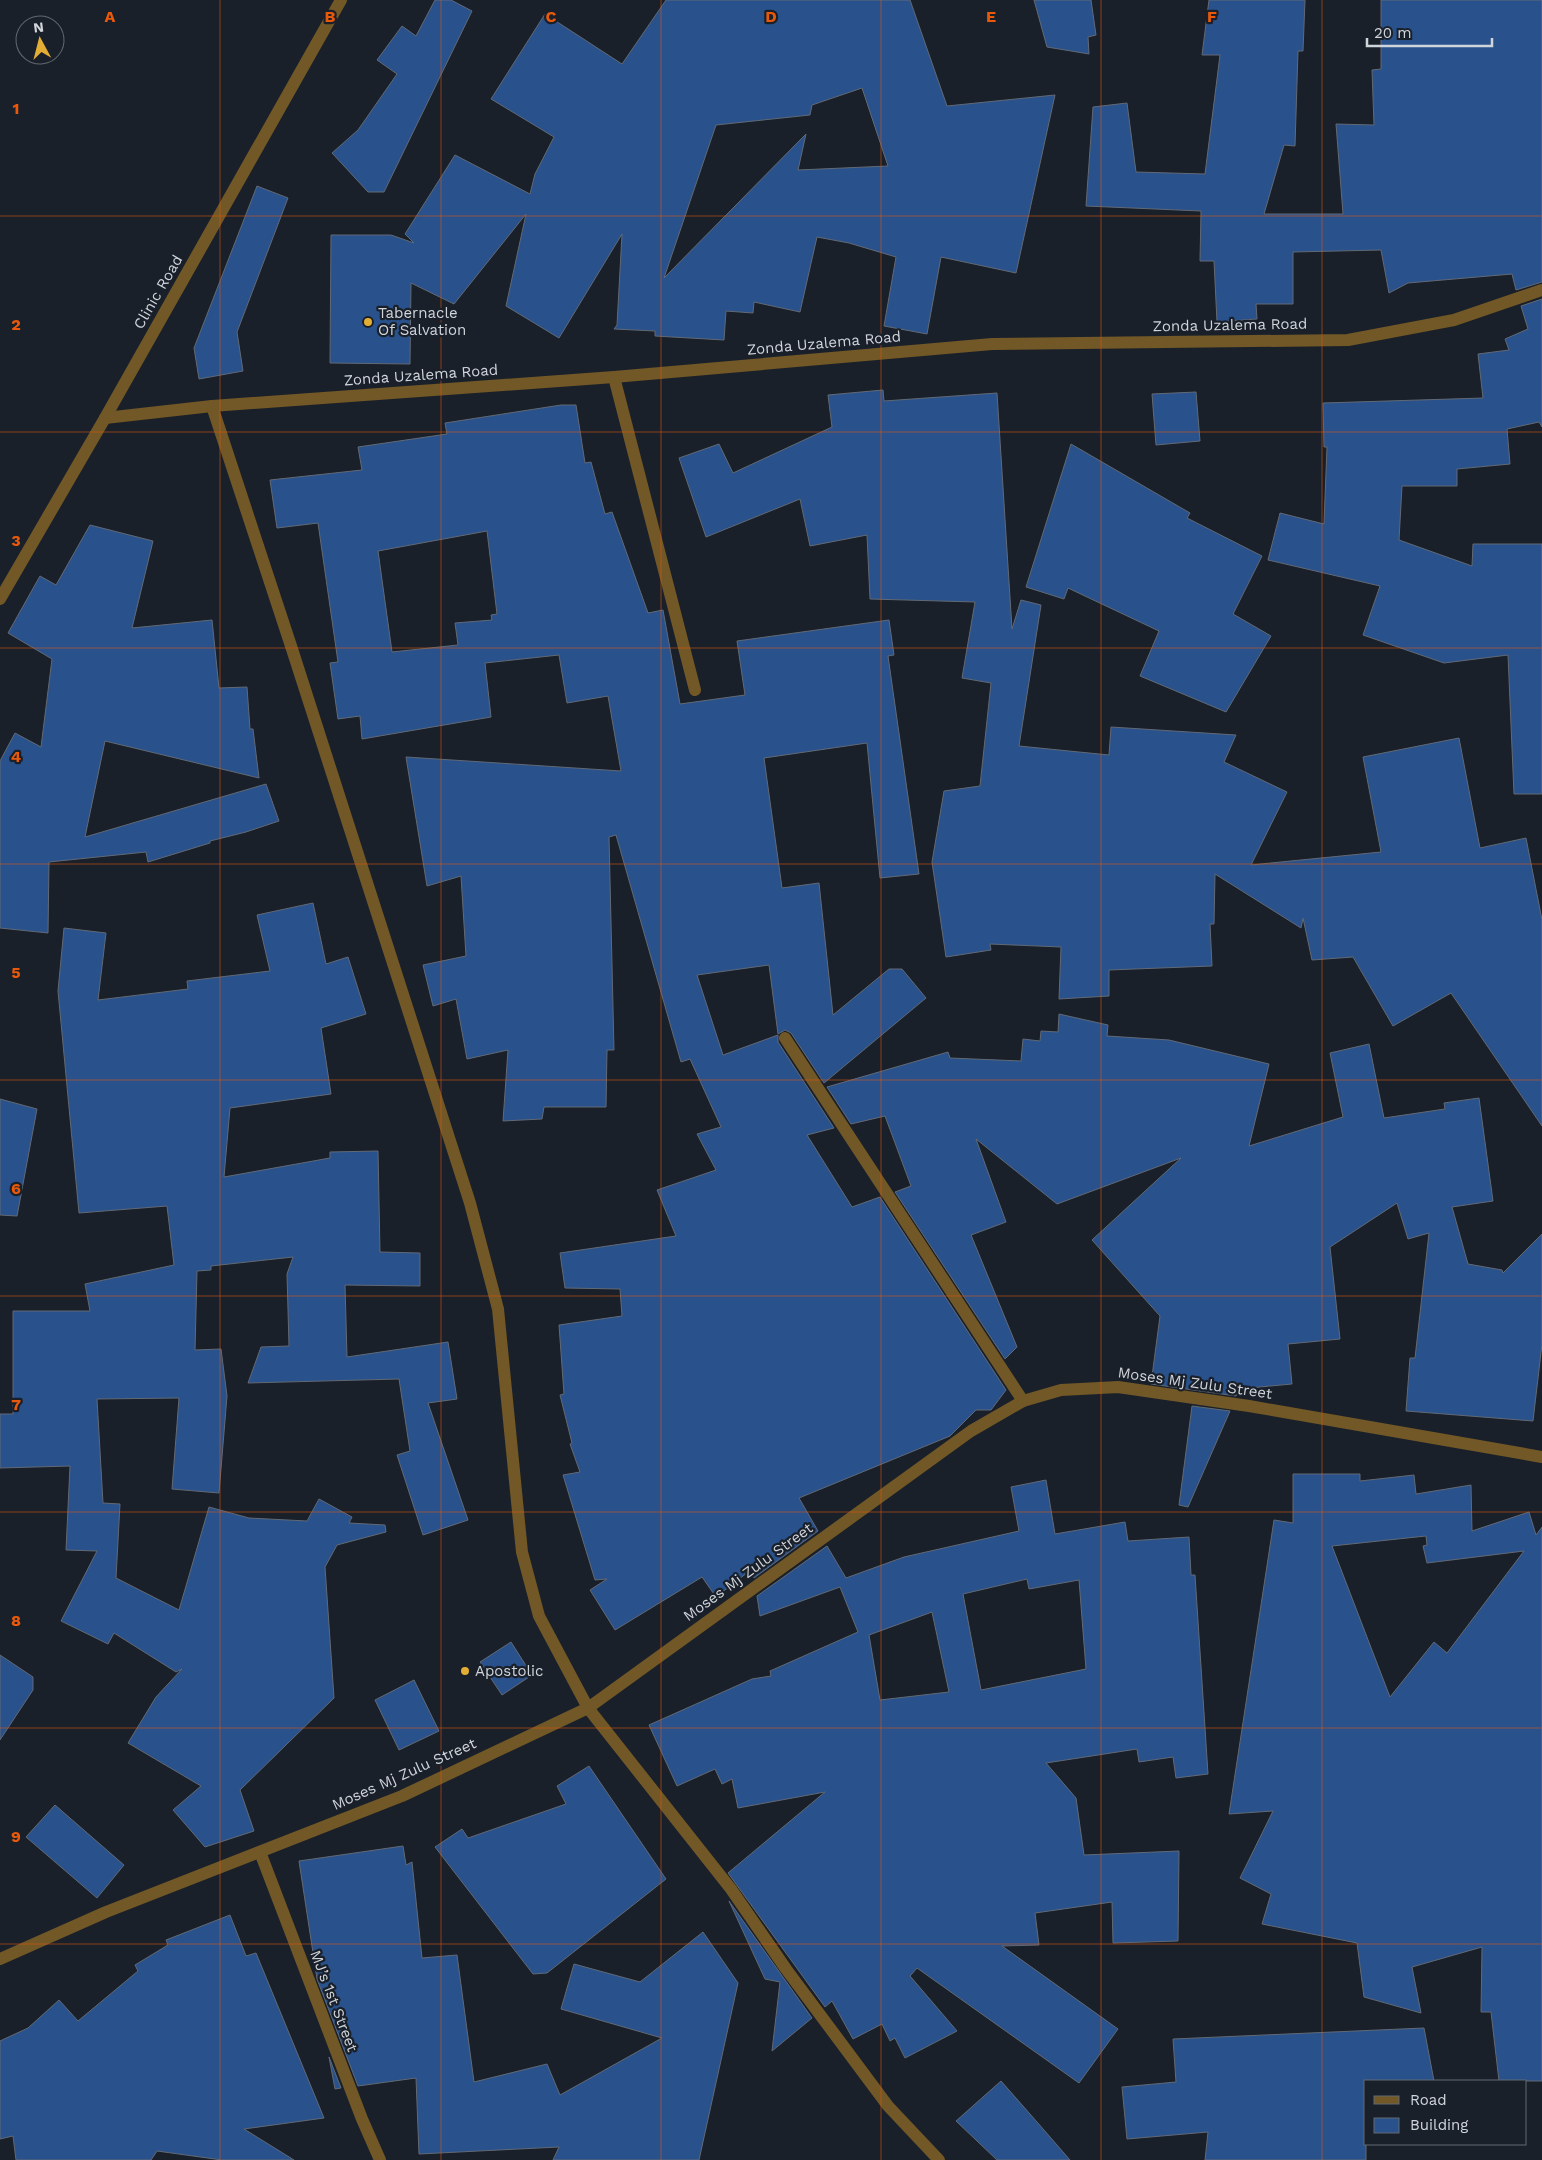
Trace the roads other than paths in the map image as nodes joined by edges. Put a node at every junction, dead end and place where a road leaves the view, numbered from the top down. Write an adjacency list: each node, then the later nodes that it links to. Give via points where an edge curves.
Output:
1 (341, 0): 5 (street, Clinic Road)
2 (1542, 290): 3 (street, Zonda Uzalema Road, via 1454,320 1348,340 992,344)
3 (614, 377): 4 (street, Zonda Uzalema Road); 7 (street)
4 (212, 406): 5 (street, Zonda Uzalema Road); 11 (street, via 470,1203 498,1309 522,1552 539,1616)
5 (105, 418): 6 (street, Clinic Road)
6 (0, 598)
7 (695, 690)
8 (786, 1038): 9 (street)
9 (1023, 1401): 10 (street, Moses Mj Zulu Street, via 1061,1390 1118,1388 1250,1406); 11 (street, Moses Mj Zulu Street, via 971,1432)
10 (1542, 1457)
11 (588, 1708): 12 (street, Moses Mj Zulu Street, via 402,1796); 15 (street, via 731,1889 888,2106)
12 (260, 1852): 13 (street, Moses Mj Zulu Street, via 106,1912); 14 (street, MJ’s 1st Street)
13 (0, 1959)
14 (380, 2160)
15 (939, 2160)

